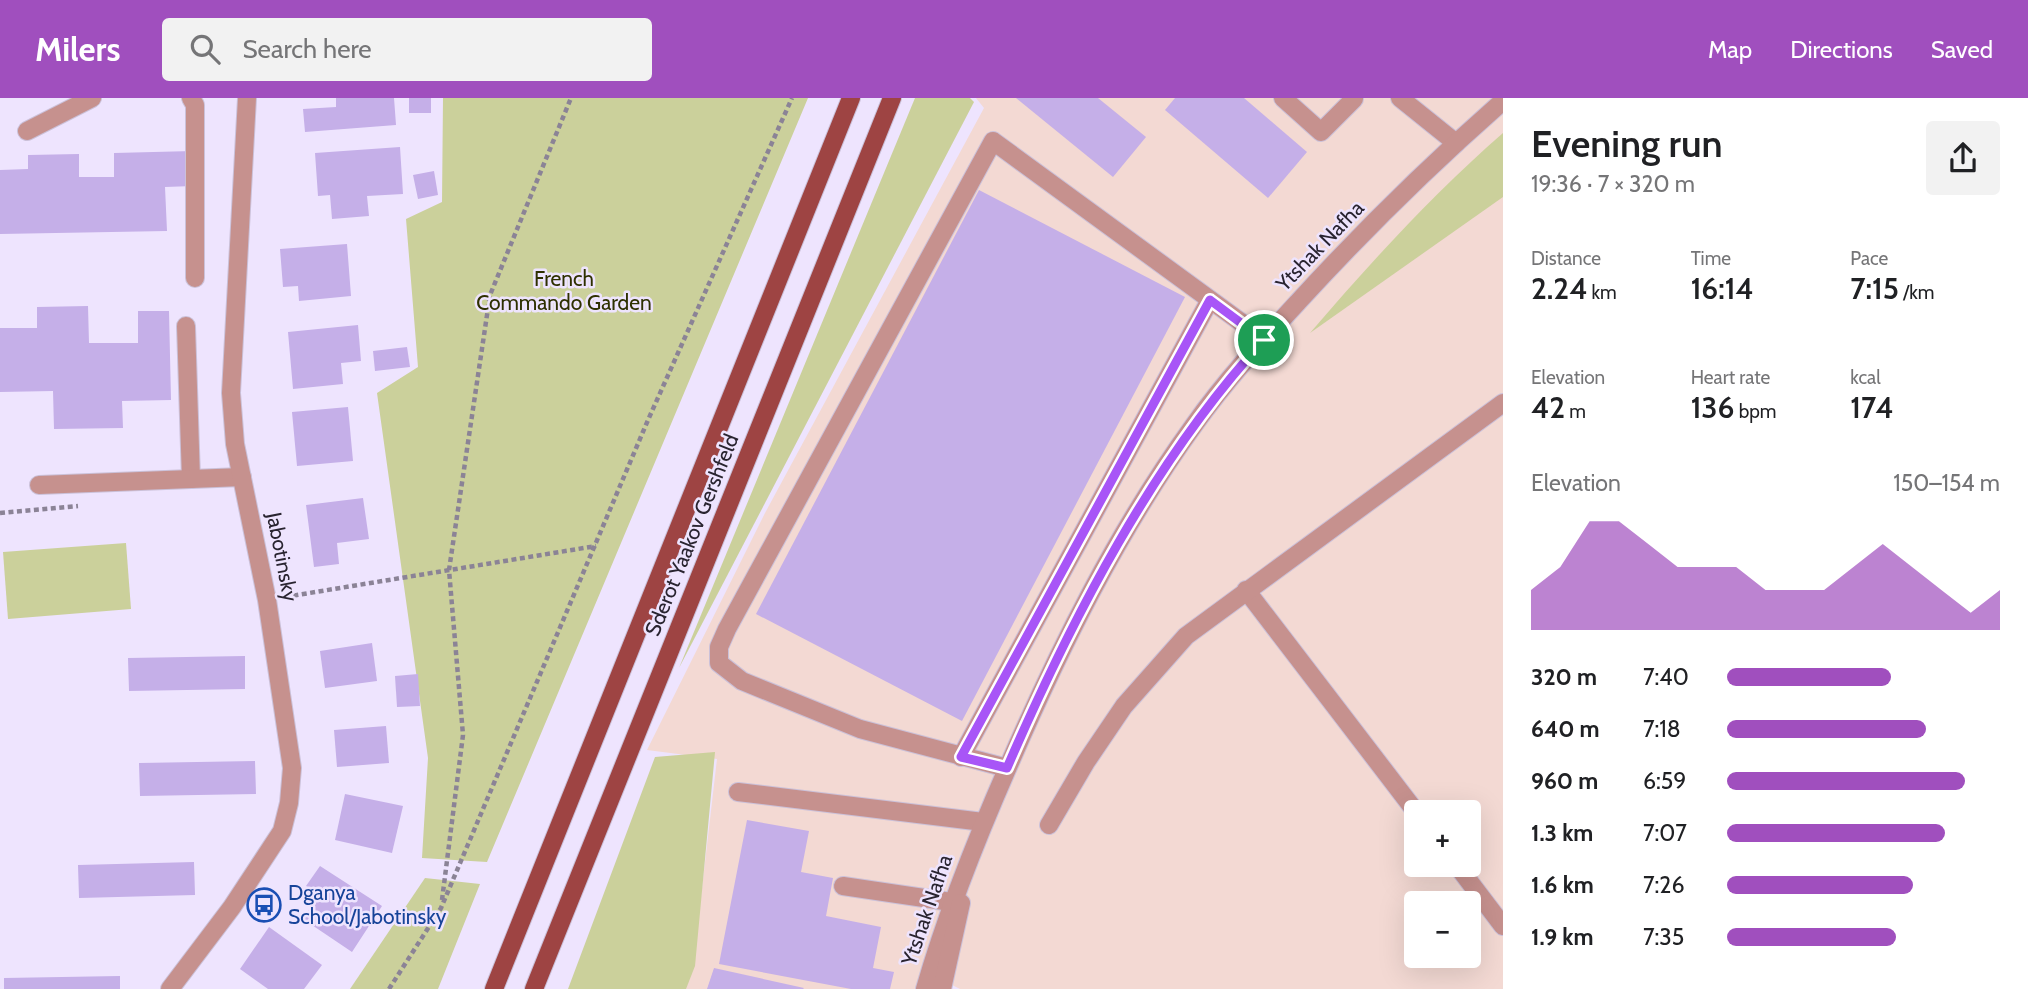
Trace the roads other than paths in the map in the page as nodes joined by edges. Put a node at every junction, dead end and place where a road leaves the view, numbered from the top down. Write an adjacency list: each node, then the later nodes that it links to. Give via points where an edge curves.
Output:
1 (92, 98): 10 (street)
2 (191, 98): 12 (street, via 195,106)
3 (247, 98): 17 (street, Jabotinsky, via 231,393)
4 (851, 98): 33 (main road, Sderot Yaakov Gershfeld)
5 (892, 98): 34 (main road, Sderot Yaakov Gershfeld)
6 (1283, 98): 7 (street, via 1321,132)
7 (1354, 98)
8 (1400, 98): 11 (street)
9 (1503, 102): 11 (street, Ytshak Nafha)
10 (27, 131)
11 (1455, 143): 15 (street, Ytshak Nafha)
12 (195, 278)
13 (1210, 300): 15 (street); 21 (street); 21 (street, via 993,141 719,647 719,663 741,681 860,729)
14 (186, 326): 18 (street)
15 (1264, 340): 22 (street, Ytshak Nafha, via 1193,426 1130,526 1040,692)
16 (1503, 403): 20 (street)
17 (242, 477): 18 (street); 32 (street, Jabotinsky, via 267,600 292,768 287,812 282,831 232,907)
18 (191, 479): 19 (street)
19 (39, 485)
20 (1246, 590): 24 (street); 26 (street, via 1186,636 1124,706)
21 (961, 757): 22 (street)
22 (1007, 768): 25 (street, Ytshak Nafha)
23 (738, 792): 25 (street)
24 (1407, 800)
25 (983, 822): 27 (street, Ytshak Nafha)
26 (1049, 825)
27 (973, 846): 30 (street, Ytshak Nafha); 36 (street, Ytshak Nafha)
28 (1466, 877): 31 (street)
29 (844, 886): 30 (street)
30 (951, 902): 35 (street, Ytshak Nafha)
31 (1503, 926)
32 (170, 989)
33 (494, 989)
34 (534, 989)
35 (925, 989)
36 (942, 989)

